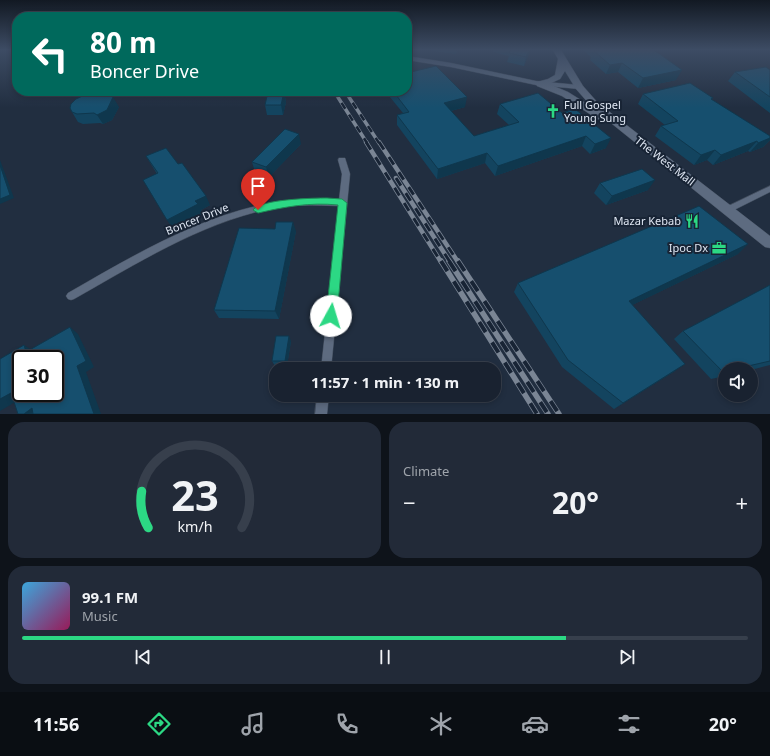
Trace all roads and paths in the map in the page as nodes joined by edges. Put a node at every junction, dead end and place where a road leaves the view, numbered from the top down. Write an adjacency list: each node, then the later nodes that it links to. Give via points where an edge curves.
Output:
1 (471, 69): 4 (street)
2 (561, 69): 4 (main road, via 558,79)
3 (568, 69): 5 (main road, The West Mall)
4 (540, 84): 5 (street); 6 (main road, via 565,94)
5 (579, 87): 6 (main road, The West Mall, via 595,105)
6 (632, 135): 10 (main road, The West Mall)
7 (342, 160): 9 (street, via 346,174)
8 (770, 189): 10 (street)
9 (342, 203): 12 (street, Boncer Drive, via 291,202 232,216 164,245); 13 (street)
10 (727, 210): 11 (main road, The West Mall)
11 (770, 243)
12 (70, 296)
13 (327, 362)
14 (322, 402): 15 (street)
15 (321, 414)

